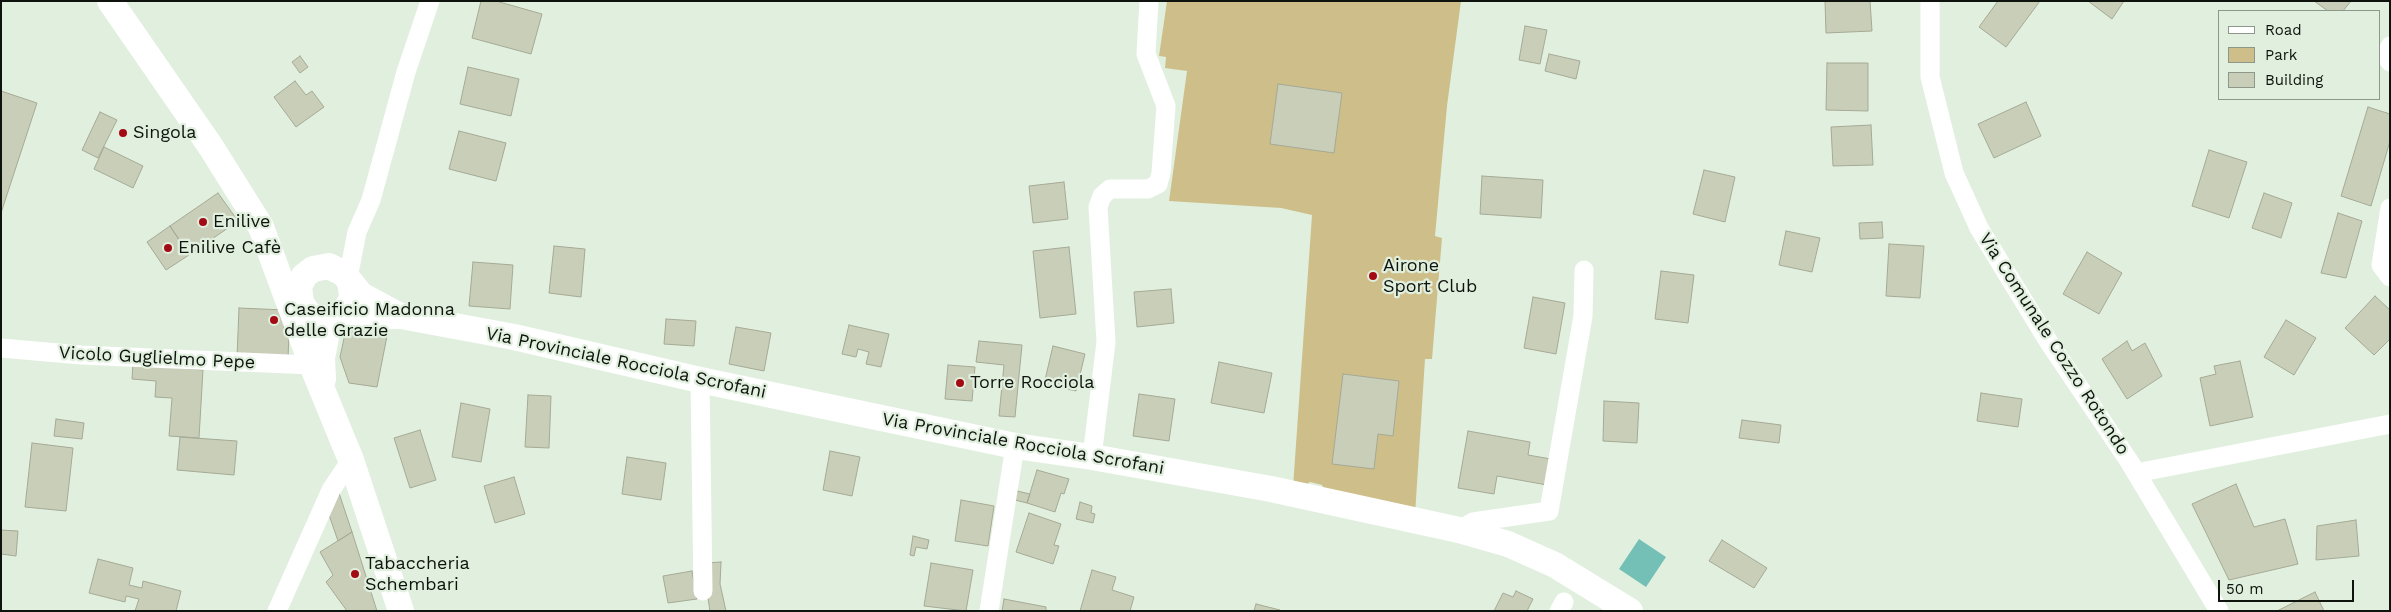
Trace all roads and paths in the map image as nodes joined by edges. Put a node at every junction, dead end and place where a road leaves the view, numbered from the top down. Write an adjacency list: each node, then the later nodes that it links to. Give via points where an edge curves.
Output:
1 (110, 1): 8 (street, via 211,147)
2 (430, 1): 9 (street, via 406,72 371,200)
3 (1149, 1): 23 (street, via 1146,54 1166,106 1161,173 1158,184 1148,189 1110,189 1102,196 1098,207 1106,342)
4 (1930, 1): 25 (street, Via Comunale Cozzo Rotondo, via 1930,76 1954,173 1979,228 2014,286)
5 (2390, 46): 6 (street, via 2386,56)
6 (2390, 62)
7 (2390, 208): 12 (street, via 2381,265)
8 (261, 227): 10 (street, via 286,252 301,261); 14 (street)
9 (357, 232): 10 (street); 13 (street)
10 (321, 266): 13 (street, via 334,267); 14 (street, via 304,276)
11 (1584, 270): 26 (street, via 1583,316 1549,512 1473,522)
12 (2390, 277)
13 (349, 280): 15 (street, via 361,295); 16 (street, via 350,302 343,313)
14 (299, 308): 16 (street, via 317,318); 18 (street)
15 (401, 316): 16 (street); 19 (street, Via Provinciale Rocciola Scrofani, via 514,337)
16 (335, 317): 20 (street, via 327,332 322,358)
17 (1, 348): 18 (street, Vicolo Guglielmo Pepe, via 81,355)
18 (312, 365): 20 (street)
19 (700, 380): 22 (street, Via Provinciale Rocciola Scrofani); 27 (street)
20 (324, 390): 24 (street)
21 (2390, 424): 25 (street)
22 (1015, 446): 23 (street, Via Provinciale Rocciola Scrofani); 30 (street)
23 (1092, 457): 26 (street, Via Provinciale Rocciola Scrofani, via 1271,489)
24 (351, 460): 28 (street, via 331,490); 29 (street)
25 (2136, 473): 32 (street, Via Comunale Cozzo Rotondo)
26 (1459, 530): 31 (street, Via Provinciale Rocciola Scrofani, via 1508,544 1555,565)
27 (703, 591)
28 (278, 611)
29 (401, 611)
30 (989, 611)
31 (1630, 611)
32 (2219, 611)

